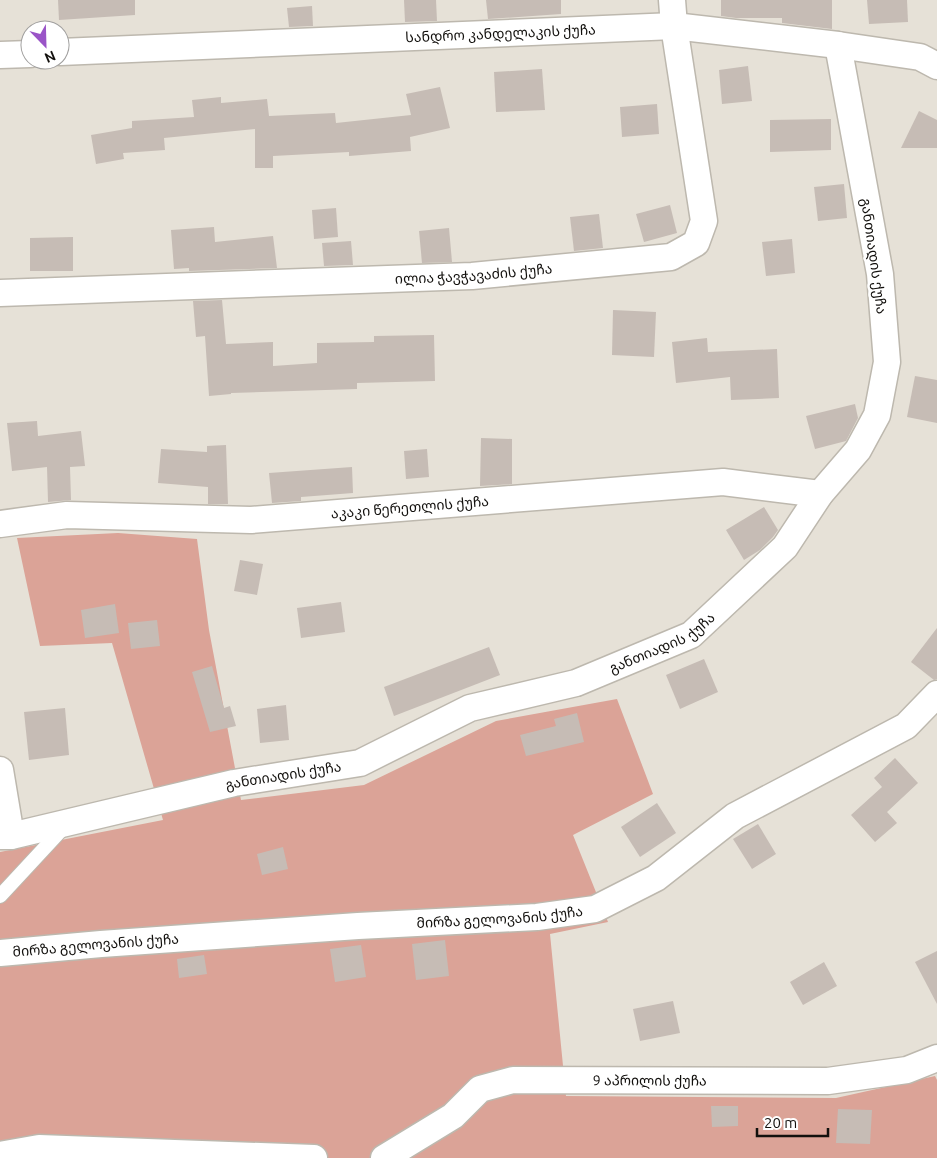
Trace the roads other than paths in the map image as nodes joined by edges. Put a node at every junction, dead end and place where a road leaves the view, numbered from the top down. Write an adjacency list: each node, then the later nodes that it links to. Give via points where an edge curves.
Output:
1 (672, 0): 2 (street, ილია ჭავჭავაძის ქუჩა)
2 (674, 26): 3 (street, სანდრო კანდელაკის ქუჩა); 4 (street, სანდრო კანდელაკის ქუჩა); 8 (street, ილია ჭავჭავაძის ქუჩა, via 704,221 696,244 670,257 472,276)
3 (838, 45): 7 (street, სანდრო კანდელაკის ქუჩა, via 920,57); 9 (street, განთიადის ქუჩა, via 880,274 887,362 878,415 858,450)
4 (70, 52)
5 (20, 54): 6 (street)
6 (0, 55)
7 (937, 66)
8 (0, 293)
9 (820, 494): 10 (street, აკაკი წერეთლის ქუჩა, via 723,482 251,520 67,515); 13 (street, განთიადის ქუჩა, via 785,547 691,634 576,683 470,708 360,763 234,783)
10 (0, 524)
11 (937, 694): 16 (street, მირზა გელოვანის ქუჩა, via 906,726 735,816 656,878 594,908 537,917 358,926)
12 (0, 770): 14 (street)
13 (68, 822): 14 (street, განთიადის ქუჩა); 15 (lane)
14 (6, 836)
15 (0, 896)
16 (0, 953)
17 (937, 1058): 20 (street, 9 აპრილის ქუჩა, via 907,1070 828,1081 513,1080 480,1089 453,1116)
18 (0, 1155): 19 (street, via 39,1148)
19 (314, 1158)
20 (384, 1158)

